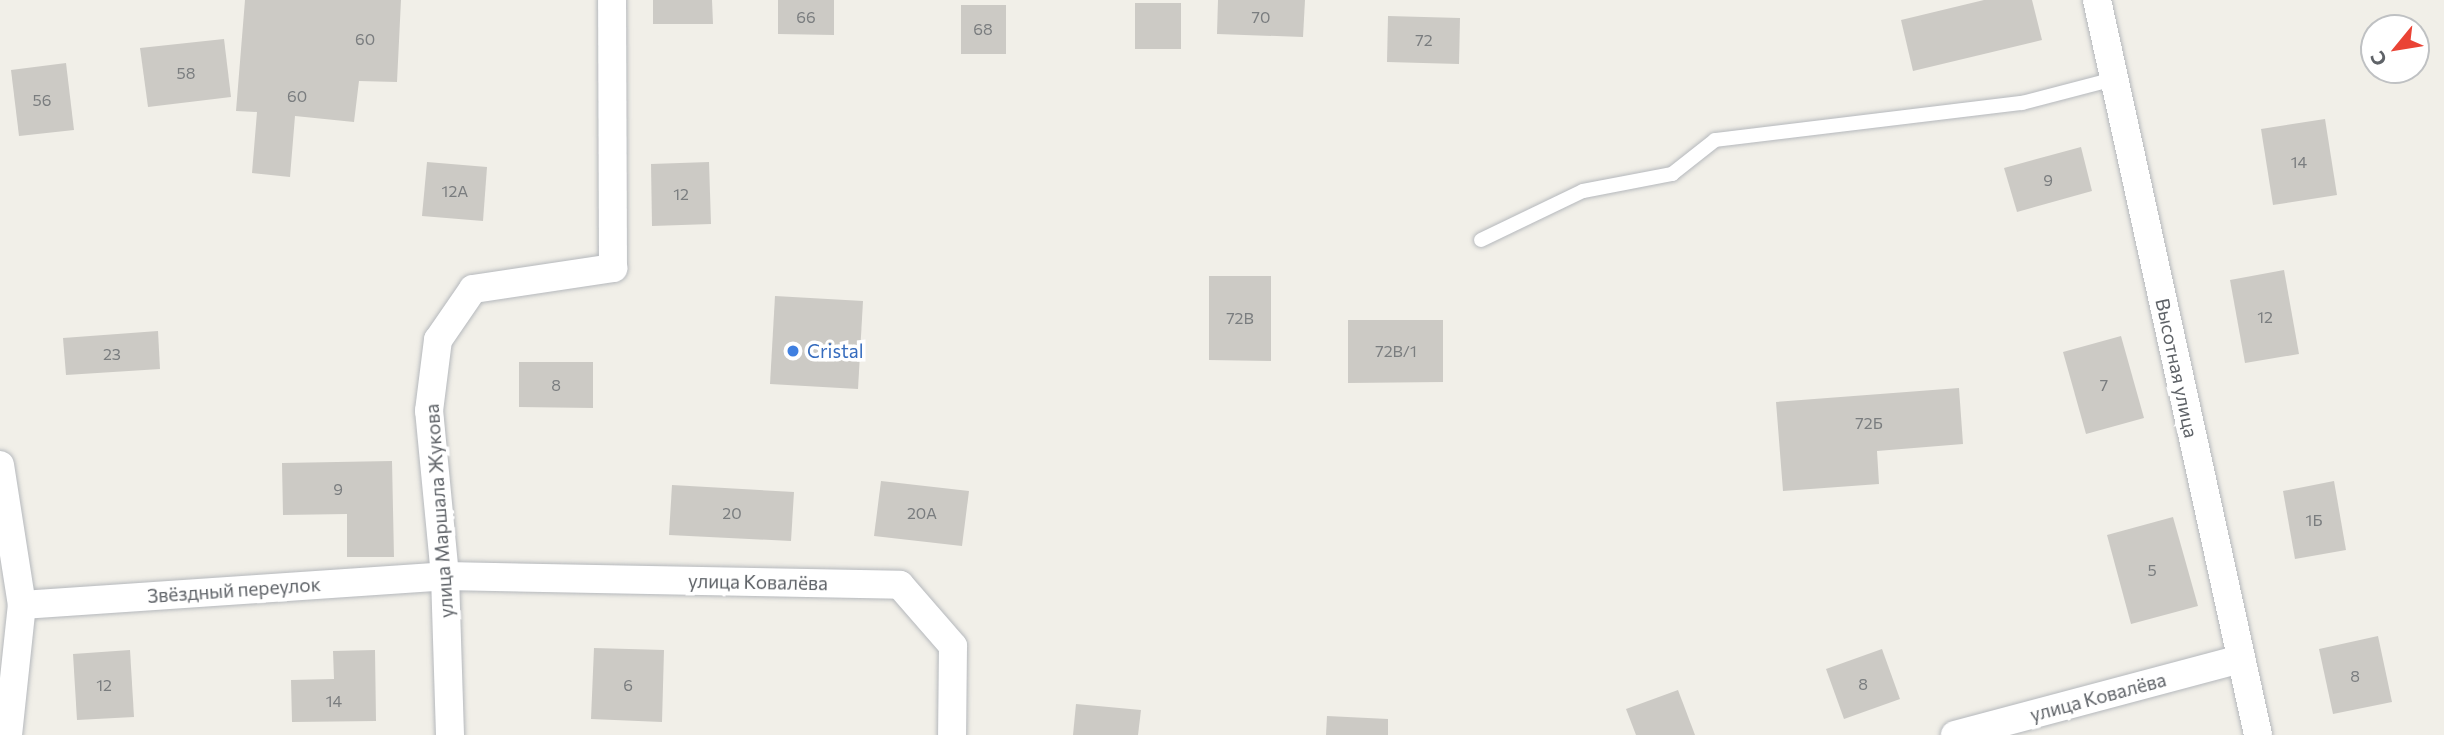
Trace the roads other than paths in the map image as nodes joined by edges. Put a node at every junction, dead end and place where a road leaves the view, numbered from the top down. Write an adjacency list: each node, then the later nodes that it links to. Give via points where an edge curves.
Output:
1 (612, 0): 6 (street, улица Маршала Жукова, via 613,268 473,289 438,340 429,411)
2 (2097, 0): 3 (street, Высотная улица)
3 (2114, 79): 4 (lane, via 2022,103 1715,140 1672,174 1583,191); 8 (street, Высотная улица)
4 (1481, 240)
5 (0, 465): 7 (street)
6 (445, 576): 7 (street, Звёздный переулок); 10 (street, улица Маршала Жукова); 11 (street, улица Ковалёва, via 900,585 953,646)
7 (22, 605): 9 (street)
8 (2241, 659): 12 (street, улица Ковалёва); 13 (street, Высотная улица)
9 (8, 735)
10 (450, 735)
11 (952, 735)
12 (1955, 735)
13 (2258, 735)

